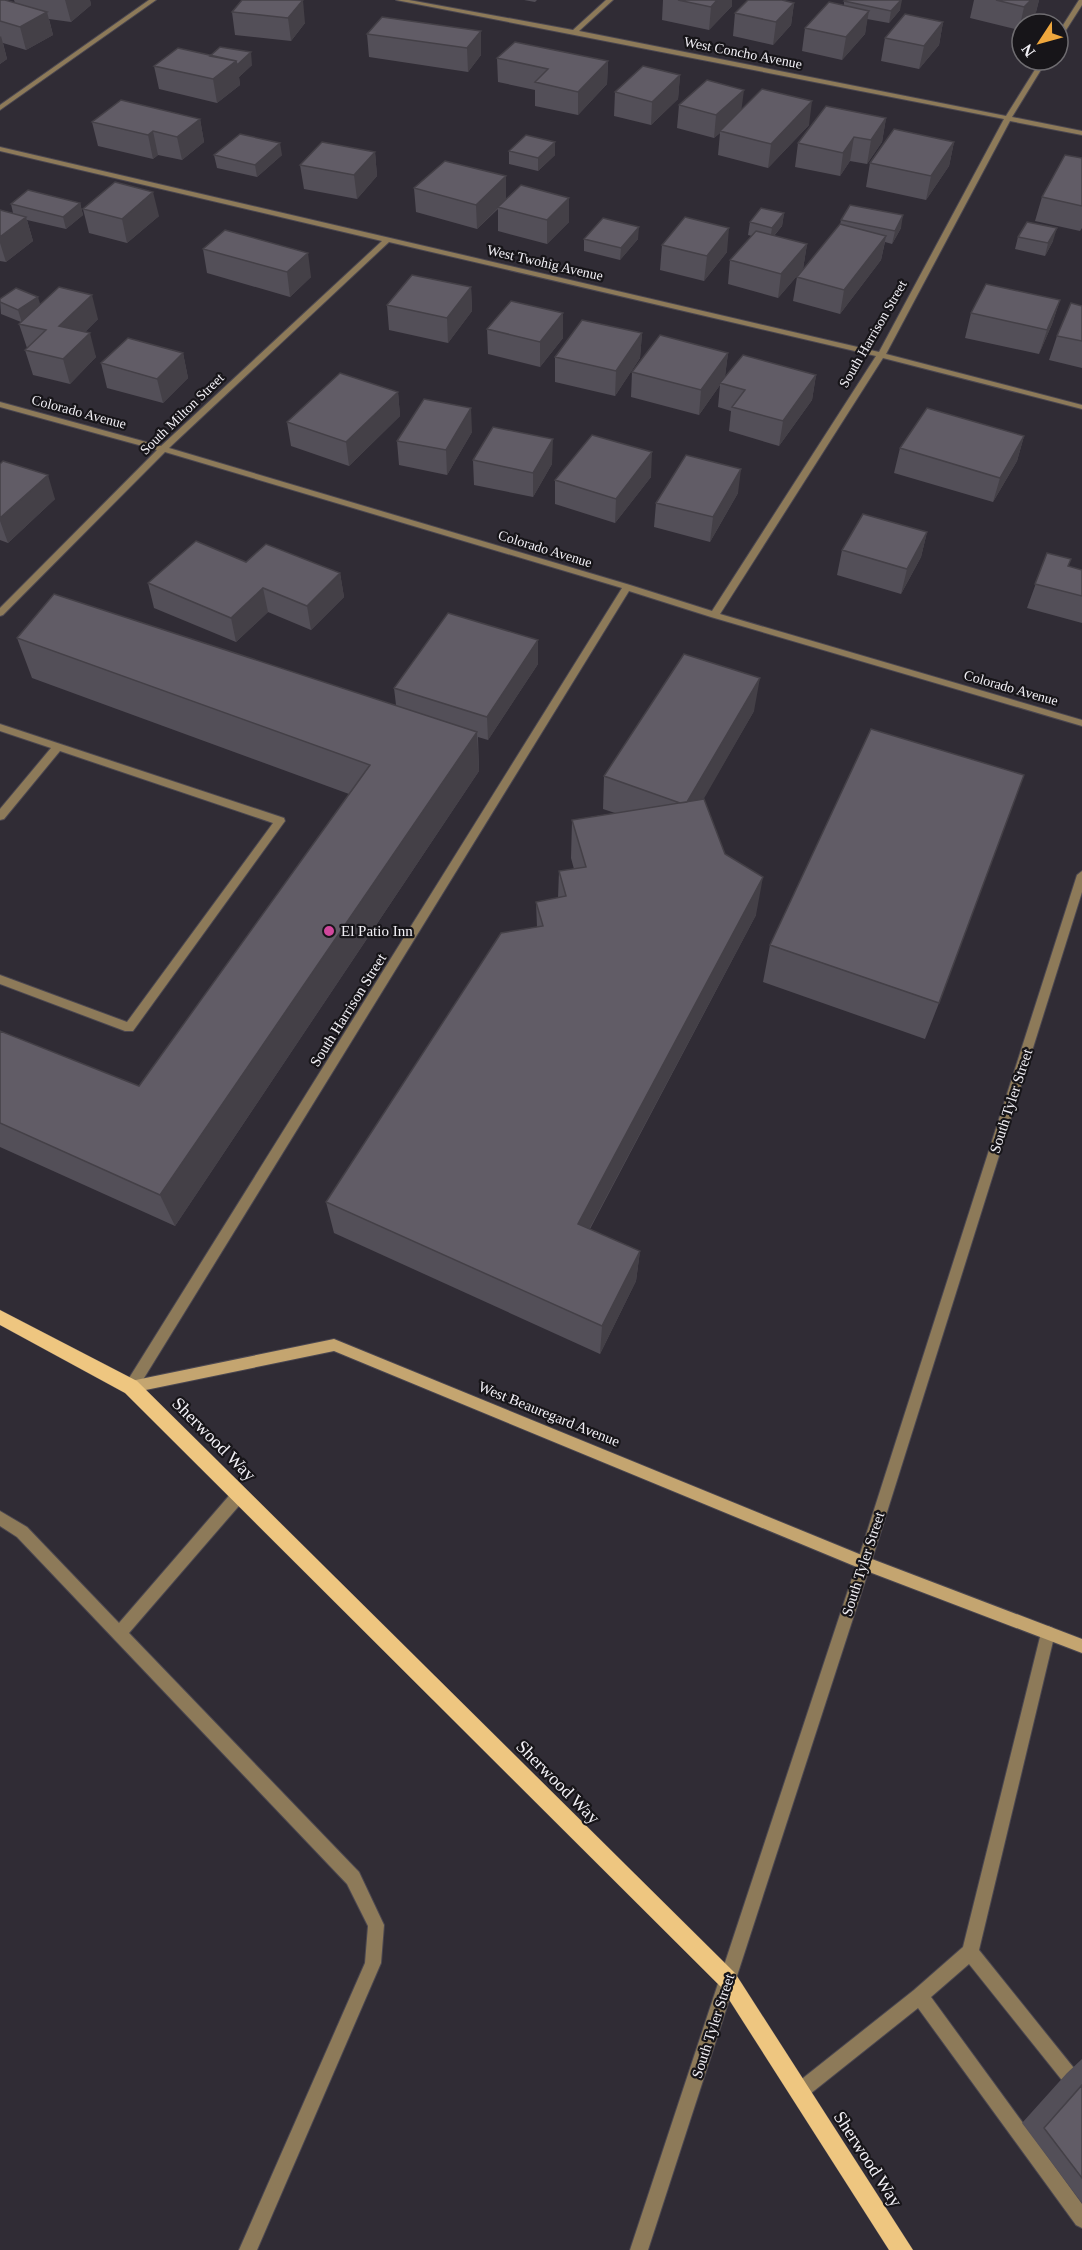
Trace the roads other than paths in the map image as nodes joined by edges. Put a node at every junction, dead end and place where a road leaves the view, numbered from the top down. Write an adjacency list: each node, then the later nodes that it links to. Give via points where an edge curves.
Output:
1 (153, 0): 8 (street)
2 (399, 0): 6 (street, West Concho Avenue)
3 (610, 0): 6 (street)
4 (1082, 0): 5 (street)
5 (1070, 19)
6 (574, 32): 9 (street, West Concho Avenue)
7 (1037, 72): 9 (street, South Harrison Street)
8 (0, 108)
9 (1008, 118): 10 (street, West Concho Avenue); 13 (street, South Harrison Street)
10 (1082, 133)
11 (0, 148): 12 (street, West Twohig Avenue)
12 (387, 240): 13 (street, West Twohig Avenue); 16 (street, South Milton Street)
13 (881, 355): 15 (street, West Twohig Avenue); 19 (street, South Harrison Street)
14 (0, 405): 16 (street, Colorado Avenue)
15 (1082, 407)
16 (164, 449): 17 (street, Colorado Avenue); 18 (street, South Milton Street)
17 (627, 587): 19 (street, Colorado Avenue); 27 (street, South Harrison Street)
18 (0, 613)
19 (714, 615): 20 (street, Colorado Avenue)
20 (1082, 723)
21 (0, 727): 22 (street)
22 (58, 746): 23 (street); 25 (street, via 280,821 129,1028)
23 (0, 816)
24 (1082, 876): 30 (street, South Tyler Street)
25 (0, 979)
26 (0, 1317): 27 (main road)
27 (132, 1387): 28 (main road, Sherwood Way); 30 (street, West Beauregard Avenue, via 334,1345)
28 (239, 1495): 32 (street); 35 (main road, Sherwood Way)
29 (0, 1518): 32 (street, via 22,1532)
30 (864, 1563): 31 (street, West Beauregard Avenue); 35 (street, South Tyler Street)
31 (1048, 1633): 33 (street, West Beauregard Avenue); 34 (street)
32 (119, 1634): 40 (street, via 353,1878 376,1925 373,1963)
33 (1082, 1646)
34 (970, 1952): 36 (street); 37 (street)
35 (728, 1980): 38 (main road, Sherwood Way); 41 (street, South Tyler Street)
36 (920, 1996): 38 (street); 39 (street)
37 (1067, 2073)
38 (799, 2092): 42 (main road, Sherwood Way)
39 (1082, 2219)
40 (248, 2250)
41 (639, 2250)
42 (902, 2250)

